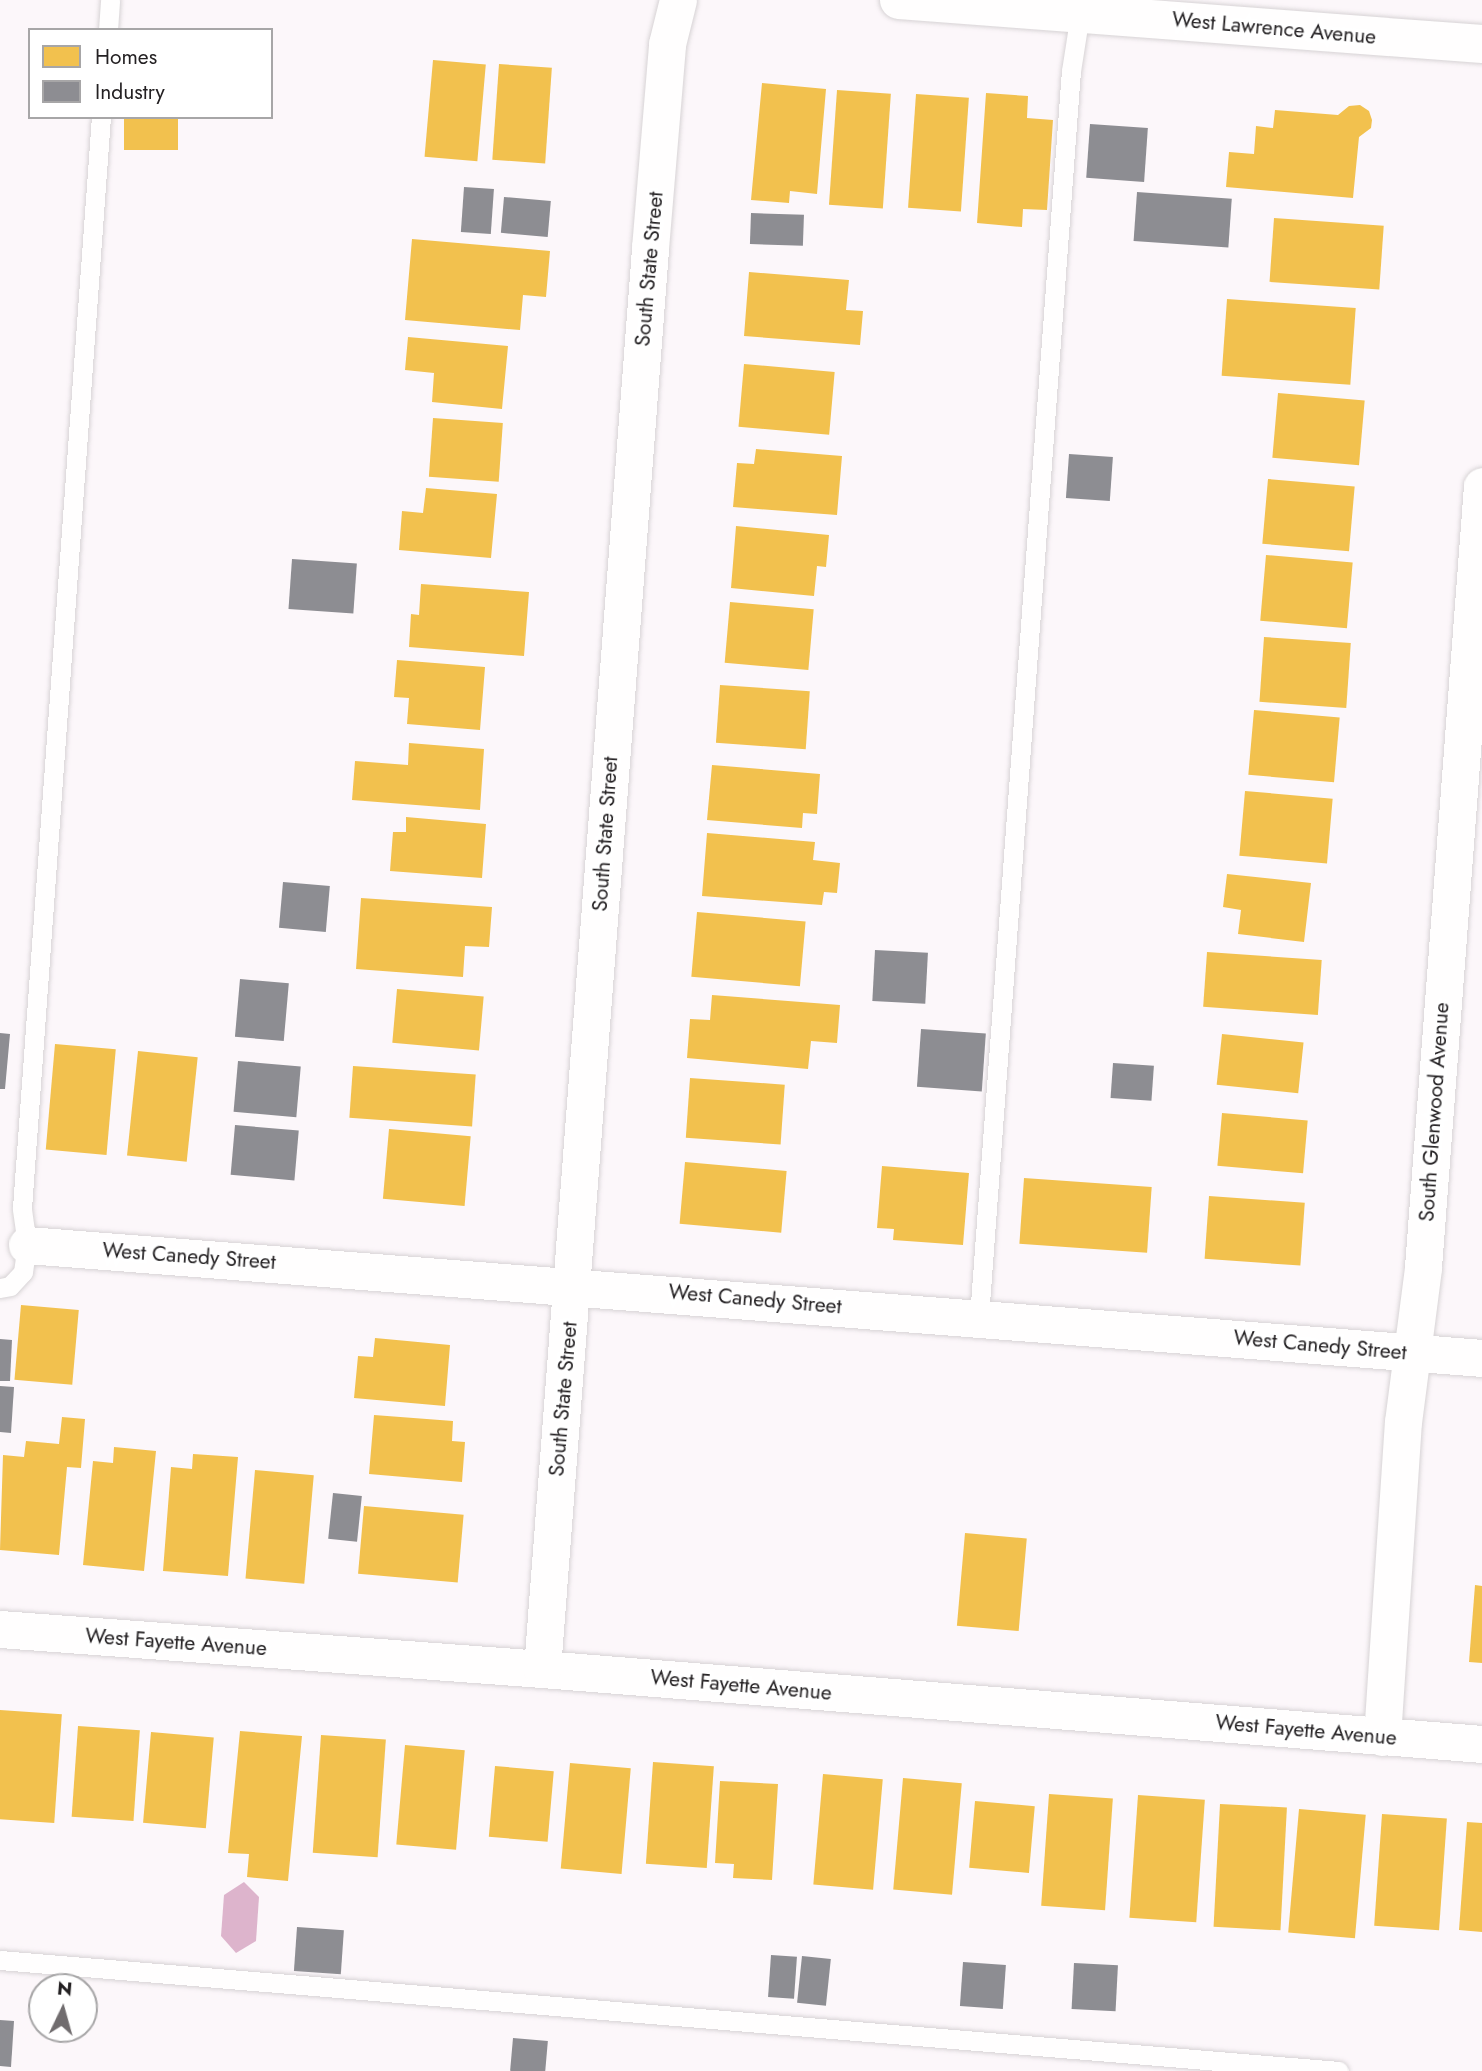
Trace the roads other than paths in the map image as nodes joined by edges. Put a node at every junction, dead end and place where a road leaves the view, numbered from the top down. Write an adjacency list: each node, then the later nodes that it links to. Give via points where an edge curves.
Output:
1 (110, 0): 5 (lane)
2 (678, 0): 10 (street, South State Street, via 667,44 649,261)
3 (899, 0): 4 (street, West Lawrence Avenue)
4 (1082, 6): 6 (street, West Lawrence Avenue); 12 (lane, via 1071,71)
5 (108, 28)
6 (1482, 44)
7 (101, 119): 9 (lane, via 22,1208)
8 (1482, 486): 13 (street, South Glenwood Avenue, via 1423,1267)
9 (27, 1245): 10 (street, West Canedy Street); 11 (lane, via 23,1272 10,1286)
10 (572, 1286): 12 (street, West Canedy Street); 16 (street, South State Street)
11 (0, 1288)
12 (979, 1317): 13 (street, West Canedy Street)
13 (1412, 1352): 14 (street, West Canedy Street); 17 (street, South Glenwood Avenue)
14 (1482, 1358)
15 (0, 1629): 16 (street, West Fayette Avenue)
16 (542, 1669): 17 (street, West Fayette Avenue)
17 (1381, 1737): 18 (street, West Fayette Avenue)
18 (1482, 1744)
19 (0, 1960): 20 (lane)
20 (1338, 2071)

